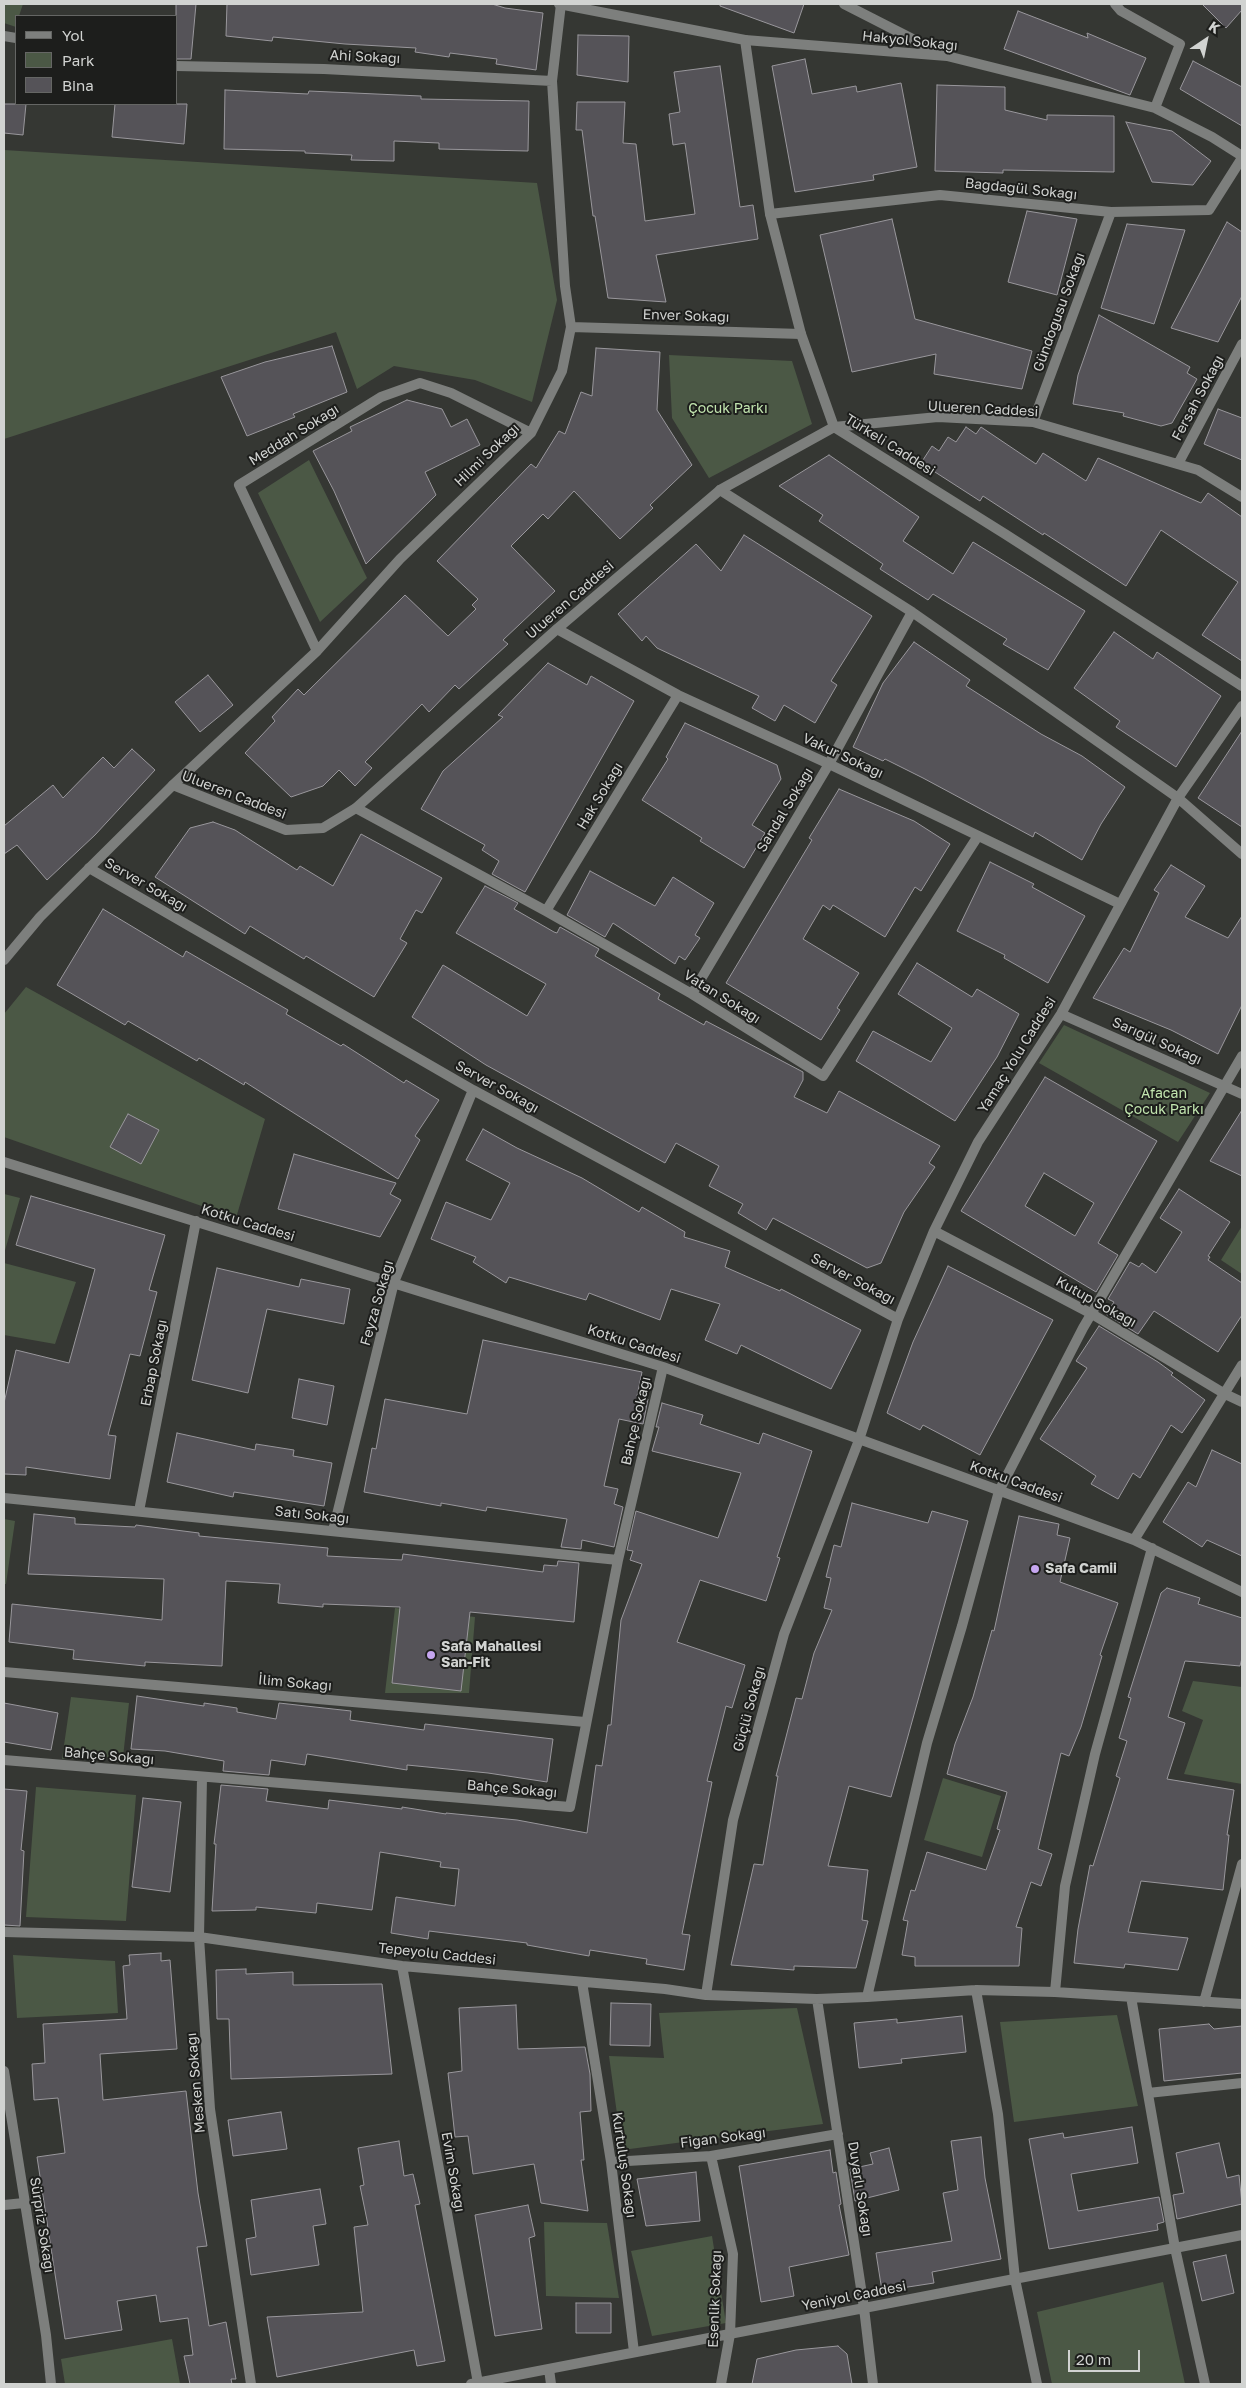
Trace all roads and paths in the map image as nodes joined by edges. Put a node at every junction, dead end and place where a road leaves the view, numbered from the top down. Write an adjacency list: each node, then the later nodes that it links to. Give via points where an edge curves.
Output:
1 (560, 4): 4 (street, Hakyol Sokağı); 7 (street, Hilmi Sokağı)
2 (844, 4): 5 (street)
3 (1115, 4): 8 (street, via 1180,44)
4 (745, 40): 5 (street, Hakyol Sokağı); 11 (street, Türkeli Caddesi)
5 (947, 56): 8 (street, Hakyol Sokağı)
6 (178, 66): 7 (street, Ahi Sokağı, via 324,69)
7 (552, 81): 12 (street, Hilmi Sokağı, via 565,286)
8 (1155, 108): 9 (street, Hakyol Sokağı, via 1212,137)
9 (1242, 157): 10 (street, Bağdagül Sokağı, via 1209,210)
10 (1110, 212): 11 (street, Bağdagül Sokağı, via 940,195); 15 (street, Gündoğusu Sokağı)
11 (770, 214): 13 (street, Türkeli Caddesi)
12 (571, 326): 13 (street, Enver Sokağı); 17 (street, Hilmi Sokağı, via 562,371)
13 (801, 334): 16 (street, Türkeli Caddesi)
14 (1242, 344): 18 (street, Fersah Sokağı)
15 (1033, 422): 16 (street, Ulueren Caddesi, via 938,417); 18 (street, Ulueren Caddesi)
16 (834, 427): 19 (street, Ulueren Caddesi); 24 (street, Türkeli Caddesi, via 998,528)
17 (531, 433): 23 (street, Hilmi Sokağı, via 400,559); 23 (street, Meddah Sokağı, via 451,392 420,383 381,397 239,485)
18 (1178, 464): 20 (street, Ulueren Caddesi, via 1198,470)
19 (720, 490): 21 (street); 22 (street, Ulueren Caddesi)
20 (1242, 497)
21 (912, 612): 27 (street, Sandal Sokağı); 29 (street)
22 (557, 629): 25 (street, Vakur Sokağı); 30 (street, Ulueren Caddesi)
23 (317, 651): 28 (street, Hilmi Sokağı)
24 (1242, 686)
25 (678, 695): 27 (street, Vakur Sokağı); 35 (street, Hak Sokağı)
26 (1242, 706): 29 (street, Yamaç Yolu Caddesi)
27 (829, 764): 31 (street, Vakur Sokağı); 37 (street, Sandal Sokağı)
28 (173, 784): 30 (street, Ulueren Caddesi, via 286,830 323,828); 33 (street, Ulueren Caddesi)
29 (1178, 798): 32 (street); 34 (street, Yamaç Yolu Caddesi)
30 (356, 808): 35 (street, Vatan Sokağı)
31 (978, 836): 34 (street, Vakur Sokağı); 37 (street, Vatan Sokağı, via 823,1076)
32 (1242, 854)
33 (89, 868): 36 (street, Ulueren Caddesi, via 40,917); 41 (street, Server Sokağı)
34 (1120, 904): 38 (street, Yamaç Yolu Caddesi)
35 (546, 911): 37 (street, Vatan Sokağı)
36 (4, 960)
37 (692, 994)
38 (1061, 1014): 40 (street, Sarıgül Sokağı); 45 (street, Yamaç Yolu Caddesi, via 978,1142)
39 (1242, 1056): 40 (street)
40 (1225, 1086): 42 (street, Sarıgül Sokağı); 47 (street)
41 (473, 1090): 46 (street, Feyza Sokağı); 48 (street, Server Sokağı)
42 (1242, 1094)
43 (4, 1162): 44 (street, Kotku Caddesi)
44 (196, 1221): 46 (street, Kotku Caddesi); 56 (street, Erbap Sokağı)
45 (934, 1231): 47 (street, Kutup Sokağı); 48 (street, Yamaç Yolu Caddesi)
46 (394, 1282): 49 (street, Kotku Caddesi); 57 (street, Feyza Sokağı)
47 (1092, 1314): 51 (street, Kutup Sokağı); 54 (street)
48 (898, 1318): 53 (street, Yamaç Yolu Caddesi)
49 (663, 1366): 53 (street, Kotku Caddesi); 60 (street, Bahçe Sokağı)
50 (1242, 1366): 51 (street)
51 (1225, 1394): 52 (street, Kutup Sokağı); 58 (street)
52 (1242, 1402)
53 (859, 1440): 54 (street, Kotku Caddesi); 73 (street, Güçlü Sokağı, via 781,1643 732,1820)
54 (999, 1491): 58 (street, Kotku Caddesi); 74 (street, via 927,1743)
55 (4, 1498): 56 (street, Satı Sokağı)
56 (140, 1511): 57 (street, Satı Sokağı)
57 (333, 1531): 60 (street, Satı Sokağı)
58 (1134, 1540): 59 (street, Kotku Caddesi)
59 (1152, 1548): 61 (street, Kotku Caddesi); 72 (street, via 1095,1754 1065,1886)
60 (618, 1560): 63 (street, Bahçe Sokağı)
61 (1242, 1592)
62 (4, 1672): 63 (street, İlim Sokağı)
63 (585, 1722): 65 (street, Bahçe Sokağı, via 570,1807)
64 (4, 1760): 65 (street, Bahçe Sokağı)
65 (202, 1778): 68 (street, Mesken Sokağı)
66 (1242, 1864): 77 (street)
67 (4, 1932): 68 (street, Tepeyolu Caddesi)
68 (199, 1937): 69 (street, Tepeyolu Caddesi); 95 (street, Mesken Sokağı, via 210,2109)
69 (402, 1966): 70 (street, Tepeyolu Caddesi); 96 (street, Evim Sokağı)
70 (582, 1982): 73 (street, Tepeyolu Caddesi); 84 (street, Kurtuluş Sokağı)
71 (976, 1990): 72 (street, Tepeyolu Caddesi); 74 (street, Tepeyolu Caddesi); 89 (street, via 998,2114)
72 (1055, 1992): 75 (street, Tepeyolu Caddesi)
73 (706, 1995): 76 (street, Tepeyolu Caddesi)
74 (867, 1997): 76 (street, Tepeyolu Caddesi)
75 (1131, 1997): 77 (street, Tepeyolu Caddesi); 81 (street)
76 (817, 1999): 82 (street, Duyarlı Sokağı)
77 (1204, 2002): 78 (street, Tepeyolu Caddesi)
78 (1242, 2004)
79 (4, 2071): 85 (street, Sürpriz Sokağı)
80 (1242, 2083): 81 (street)
81 (1148, 2093): 88 (street)
82 (838, 2134): 83 (street, Figan Sokağı); 90 (street, Duyarlı Sokağı)
83 (712, 2156): 84 (street, Figan Sokağı); 91 (street, Esenlik Sokağı, via 733,2254)
84 (611, 2162): 92 (street, Kurtuluş Sokağı)
85 (24, 2203): 86 (street); 94 (street, Sürpriz Sokağı)
86 (4, 2206)
87 (1242, 2235): 88 (street, Yeniyol Caddesi)
88 (1175, 2248): 89 (street, Yeniyol Caddesi); 101 (street)
89 (1015, 2279): 90 (street, Yeniyol Caddesi); 100 (street)
90 (864, 2308): 91 (street, Yeniyol Caddesi); 99 (street, Duyarlı Sokağı)
91 (730, 2334): 92 (street, Yeniyol Caddesi); 98 (street, Esenlik Sokağı)
92 (634, 2352): 93 (street, Yeniyol Caddesi)
93 (549, 2369): 96 (street, Yeniyol Caddesi); 97 (street)
94 (51, 2384)
95 (251, 2384)
96 (474, 2384)
97 (550, 2384)
98 (721, 2384)
99 (872, 2384)
100 (1037, 2384)
101 (1205, 2384)

